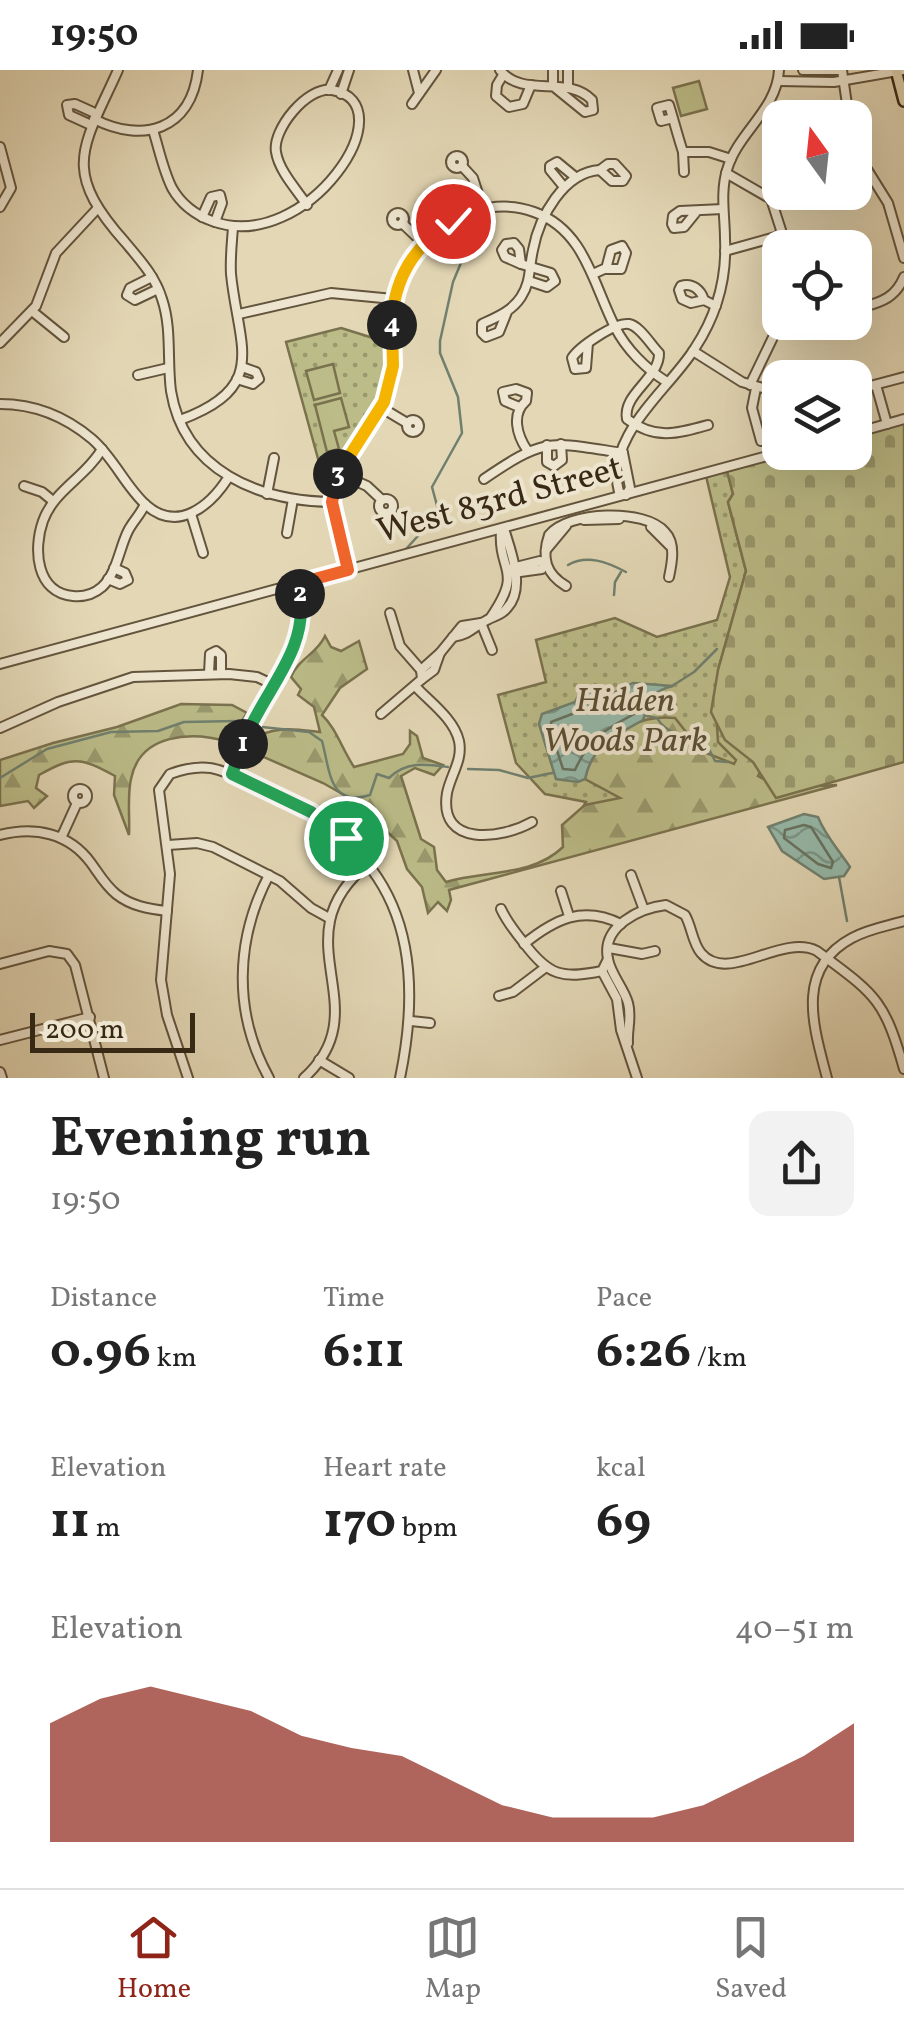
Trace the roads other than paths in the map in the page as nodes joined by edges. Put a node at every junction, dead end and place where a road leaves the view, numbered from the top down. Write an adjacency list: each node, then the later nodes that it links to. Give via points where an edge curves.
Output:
1 (118, 70): 26 (street)
2 (200, 70): 27 (street, via 187,106)
3 (338, 70): 19 (street)
4 (349, 70): 21 (street)
5 (413, 70): 20 (street)
6 (436, 70): 20 (street)
7 (554, 70): 17 (street)
8 (568, 70): 18 (street)
9 (778, 70): 15 (street)
10 (802, 70): 11 (street)
11 (841, 70): 14 (street)
12 (899, 71): 14 (street); 23 (main road)
13 (502, 73): 16 (street); 16 (street, via 495,90 509,107 523,104)
14 (845, 81): 15 (street); 22 (street)
15 (778, 82): 30 (street)
16 (531, 85): 17 (street)
17 (553, 86): 18 (street); 18 (street, via 584,112 594,110 586,93)
18 (568, 86)
19 (329, 90): 21 (street); 38 (street, via 302,101 276,142 278,158)
20 (420, 93): 24 (street)
21 (341, 94): 38 (street, via 358,120 355,142 332,182)
22 (848, 100)
23 (904, 101)
24 (412, 104)
25 (673, 118): 29 (street)
26 (94, 119): 27 (street, via 128,132); 41 (street, via 84,173)
27 (154, 130): 44 (street, via 172,188)
28 (0, 147): 39 (street, via 11,193)
29 (682, 152): 30 (street); 33 (street)
30 (731, 159): 34 (street)
31 (462, 166): 42 (street)
32 (600, 170): 35 (street)
33 (684, 172)
34 (726, 173): 40 (street); 50 (street, via 771,199 780,236)
35 (574, 176): 37 (street); 37 (street, via 562,164 550,166)
36 (872, 177): 51 (street, via 888,202)
37 (564, 188): 45 (street)
38 (307, 205): 48 (street)
39 (0, 207)
40 (723, 209): 43 (street); 50 (street)
41 (98, 210): 55 (street); 63 (street, via 56,253)
42 (483, 210): 45 (street, via 523,208); 49 (street)
43 (697, 211)
44 (202, 217): 46 (street); 46 (street, via 210,198 220,195)
45 (546, 217): 52 (street); 54 (street, via 572,238)
46 (215, 222): 48 (street)
47 (402, 223): 49 (street)
48 (233, 227): 65 (street)
49 (423, 243): 59 (street)
50 (726, 250): 62 (street)
51 (904, 258)
52 (526, 266): 57 (street); 57 (street, via 551,273 555,281 548,287)
53 (606, 269): 54 (street)
54 (593, 274): 66 (street)
55 (152, 277): 58 (street); 58 (street, via 127,295 134,300)
56 (904, 277): 61 (street, via 886,300)
57 (529, 281): 64 (street)
58 (158, 289): 73 (street)
59 (394, 299): 65 (street, via 331,293); 85 (street, via 393,366)
60 (704, 300): 62 (street)
61 (872, 304)
62 (716, 306): 71 (street)
63 (32, 311): 67 (street); 69 (street)
64 (507, 312)
65 (239, 314): 72 (street)
66 (615, 328): 70 (street); 74 (street); 74 (street, via 631,325 659,353)
67 (64, 337)
68 (772, 340): 81 (street)
69 (0, 343)
70 (588, 343)
71 (694, 351): 78 (street); 81 (street)
72 (242, 367): 77 (street); 77 (street, via 259,379)
73 (168, 368): 75 (street); 87 (street)
74 (653, 372): 78 (street); 90 (street, via 626,410)
75 (138, 376)
76 (904, 377): 79 (street)
77 (237, 379): 87 (street, via 218,402)
78 (667, 382): 90 (street)
79 (876, 384): 80 (street); 89 (street)
80 (872, 385)
81 (753, 386): 82 (street); 93 (street)
82 (762, 388)
83 (0, 404): 96 (street, via 51,414)
84 (519, 406): 97 (street, via 517,431)
85 (382, 408): 88 (street); 101 (street)
86 (904, 419): 89 (street)
87 (180, 420): 102 (street, via 201,454)
88 (408, 423)
89 (888, 424): 92 (street)
90 (635, 425): 91 (street, via 664,435); 98 (street)
91 (708, 425)
92 (872, 428)
93 (762, 441)
94 (562, 444): 95 (street); 95 (street, via 562,460 554,466 547,462); 98 (street)
95 (547, 445): 97 (street)
96 (102, 449): 109 (street); 111 (street)
97 (527, 450): 103 (street)
98 (623, 453): 106 (street)
99 (274, 458): 105 (street)
100 (762, 458): 106 (street, West 83rd Street)
101 (338, 473): 108 (street); 110 (street)
102 (228, 478): 105 (street); 112 (street)
103 (484, 479)
104 (24, 486): 109 (street)
105 (268, 494): 107 (street)
106 (626, 495): 113 (street, West 83rd Street)
107 (293, 499): 110 (street); 114 (street)
108 (382, 500)
109 (53, 501): 121 (street, via 38,554 56,596 88,595)
110 (332, 502): 118 (street)
111 (146, 504): 112 (street, via 164,514); 117 (street)
112 (192, 514): 115 (street)
113 (501, 530): 118 (street, West 83rd Street); 119 (street)
114 (287, 534)
115 (203, 553)
116 (545, 564): 119 (street); 120 (street, via 556,534 569,524 620,518 648,524 670,546); 123 (street)
117 (114, 568): 121 (street); 121 (street, via 128,580)
118 (348, 570): 122 (street, West 83rd Street)
119 (513, 571): 125 (street, via 505,595)
120 (669, 577)
121 (108, 579)
122 (296, 584): 126 (street); 129 (street, West 83rd Street)
123 (566, 586)
124 (390, 613): 132 (street)
125 (480, 623): 128 (street); 132 (street, via 452,638)
126 (300, 635): 127 (street); 133 (street)
127 (313, 638)
128 (492, 650)
129 (0, 664)
130 (209, 674): 131 (street); 131 (street, via 216,650); 135 (street, via 111,683)
131 (222, 674): 133 (street)
132 (419, 679): 134 (street); 138 (street, via 460,745 447,805 453,821 466,832 491,837)
133 (272, 684): 136 (street)
134 (382, 714)
135 (0, 728)
136 (232, 774): 141 (street, via 206,766 162,782 158,797); 142 (street, via 321,819)
137 (77, 803): 140 (street)
138 (532, 822)
139 (0, 835): 140 (street, via 34,830)
140 (61, 838): 148 (street, via 84,854 116,894)
141 (168, 845): 143 (street, via 206,844); 148 (street)
142 (369, 864): 150 (street, via 339,893); 163 (street, via 399,924)
143 (268, 875): 150 (street); 171 (street, via 248,922 242,979 250,1034)
144 (631, 876): 147 (street)
145 (561, 891): 149 (street)
146 (502, 908): 153 (street)
147 (644, 910): 152 (street); 157 (street, via 680,910 698,950 718,964 800,945)
148 (167, 911): 170 (street, via 164,998)
149 (568, 916): 152 (street, via 592,914); 153 (street)
150 (329, 918): 167 (street, via 335,1017)
151 (904, 921): 157 (street, via 854,937)
152 (621, 924): 154 (street)
153 (524, 944): 159 (street)
154 (609, 948): 155 (street); 156 (street)
155 (655, 951)
156 (608, 959): 160 (street); 166 (street, via 628,1004)
157 (828, 959): 168 (street, via 880,1003); 176 (street, via 811,1004)
158 (0, 964): 162 (street, via 48,951 67,954 76,964)
159 (546, 967): 160 (street, via 573,976); 161 (street)
160 (602, 971): 166 (street)
161 (499, 996)
162 (90, 1017): 165 (street); 169 (street)
163 (410, 1021): 164 (street); 174 (street)
164 (430, 1023)
165 (0, 1040)
166 (628, 1044): 175 (street)
167 (320, 1060): 172 (street); 173 (street)
168 (904, 1069)
169 (104, 1078)
170 (188, 1078)
171 (269, 1078)
172 (304, 1078)
173 (350, 1078)
174 (400, 1078)
175 (637, 1078)
176 (827, 1078)

